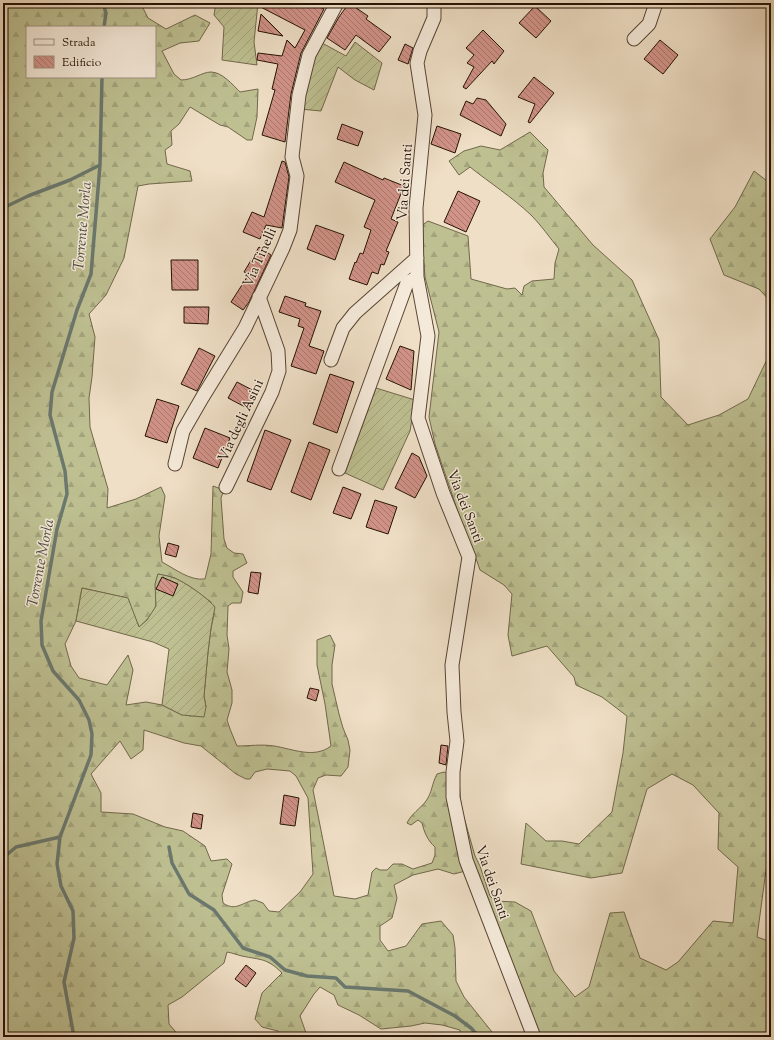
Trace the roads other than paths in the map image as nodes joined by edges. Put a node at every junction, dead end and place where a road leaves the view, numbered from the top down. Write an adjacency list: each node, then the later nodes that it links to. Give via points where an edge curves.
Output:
1 (337, 3): 7 (street, Via Tinelli, via 309,55 299,95 292,157 297,176 290,230)
2 (433, 3): 5 (street, Via dei Santi, via 434,18 417,63 426,115 416,208)
3 (656, 3): 4 (street, via 649,24)
4 (634, 39)
5 (417, 258): 6 (street, Via dei Santi); 8 (street, via 355,313 343,328)
6 (417, 277): 10 (street, via 407,283); 12 (street, Via dei Santi, via 428,336 418,418 443,493 469,557 452,665 458,741 453,772 453,796 466,860)
7 (259, 297): 9 (street, Via Tinelli, via 244,328 183,431); 11 (street, Via degli Asini, via 278,351 279,371 272,392)
8 (331, 360)
9 (175, 464)
10 (339, 469)
11 (226, 487)
12 (534, 1037)

